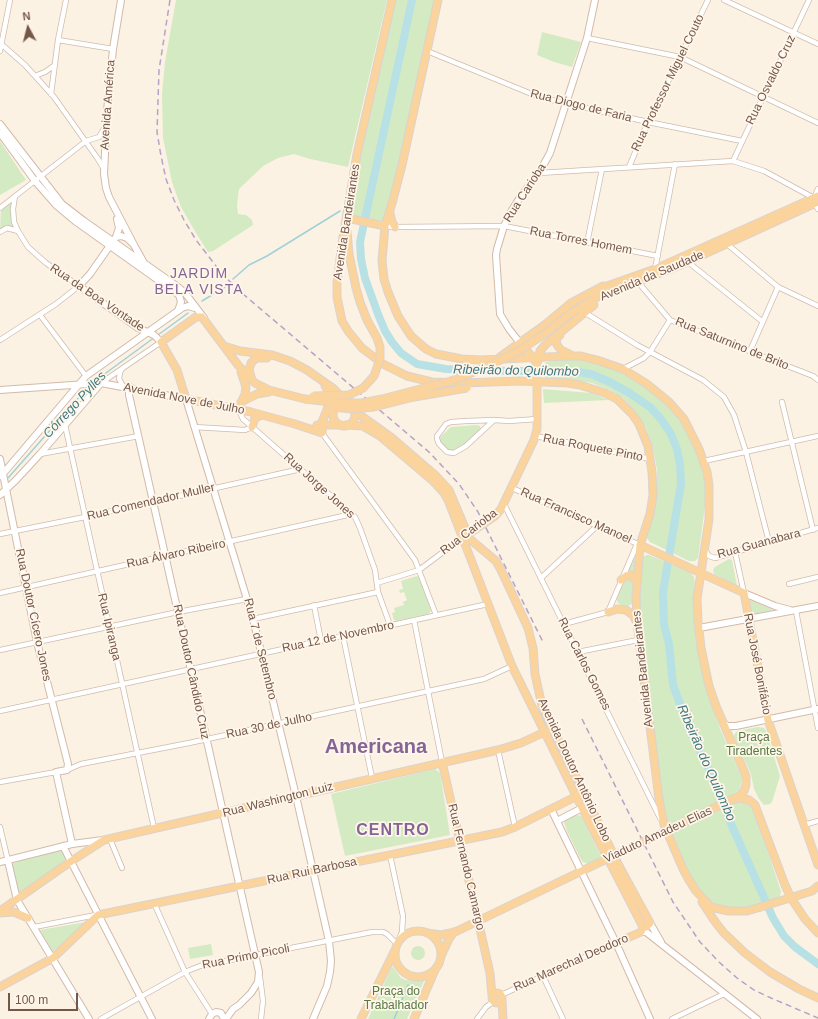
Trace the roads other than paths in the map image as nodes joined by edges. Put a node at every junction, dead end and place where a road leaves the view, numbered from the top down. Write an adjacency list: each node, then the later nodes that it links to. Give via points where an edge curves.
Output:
1 (10, 0): 13 (street)
2 (66, 0): 12 (street)
3 (121, 0): 15 (main road, Avenida América)
4 (392, 0): 45 (main road, Avenida Bandeirantes, via 357,154)
5 (438, 0): 16 (main road)
6 (595, 0): 11 (main road, Rua Carioba)
7 (708, 0): 18 (street, Rua Professor Miguel Couto)
8 (724, 0): 10 (street)
9 (809, 0): 10 (street, Rua Osvaldo Cruz)
10 (794, 32): 14 (street); 22 (street, Rua Osvaldo Cruz)
11 (588, 38): 18 (street); 23 (main road, Rua Carioba)
12 (58, 40): 15 (street); 19 (street)
13 (1, 44): 17 (street); 20 (street)
14 (818, 44)
15 (112, 49): 27 (main road, Avenida América)
16 (427, 50): 23 (street, Rua Diogo de Faria, via 539,97); 43 (main road)
17 (0, 51)
18 (680, 57): 22 (street); 24 (street, Rua Professor Miguel Couto)
19 (55, 65): 20 (street); 21 (street)
20 (35, 76): 21 (street)
21 (51, 94): 29 (street)
22 (763, 97): 25 (street); 30 (street, Rua Osvaldo Cruz)
23 (566, 104): 24 (street, Rua Diogo de Faria); 36 (main road, Rua Carioba, via 550,153)
24 (648, 122): 30 (street, Rua Diogo de Faria); 33 (street, Rua Professor Miguel Couto)
25 (818, 123)
26 (0, 124): 37 (main road)
27 (106, 127): 29 (street, via 99,137); 35 (main road, Avenida América)
28 (0, 133): 37 (main road)
29 (86, 141): 35 (street); 37 (street)
30 (742, 141): 31 (street, Rua Osvaldo Cruz)
31 (733, 161): 32 (street); 40 (street, via 764,171)
32 (675, 164): 33 (street); 55 (street)
33 (629, 167): 34 (street)
34 (602, 169): 36 (street); 52 (street)
35 (104, 170): 42 (main road, Avenida América, via 106,188)
36 (539, 173): 47 (main road, Rua Carioba)
37 (38, 179): 39 (street); 51 (main road, via 57,206 74,221)
38 (818, 189): 40 (street)
39 (15, 196): 41 (street); 49 (street, Rua da Boa Vontade, via 13,215)
40 (817, 202): 53 (main road, Avenida da Saudade); 58 (main road, Avenida da Saudade)
41 (0, 208): 44 (street)
42 (114, 208): 51 (main road, Avenida América, via 118,228); 54 (main road, Avenida América)
43 (390, 211): 46 (main road); 48 (main road)
44 (0, 213)
45 (347, 220): 46 (main road, via 360,220); 94 (main road, Avenida Bandeirantes, via 338,269 337,297 342,321 362,348 407,376 432,382); 104 (main road, bridge, via 349,254 355,283 367,320 378,338 379,365 371,380 349,395)
46 (385, 226): 48 (street, Rua Torres Homem); 86 (main road, via 382,261 384,279 398,316 411,336 436,354 462,359)
47 (504, 226): 48 (street, Rua Torres Homem); 52 (street, Rua Torres Homem); 80 (main road, Rua Carioba, via 496,255 499,308 502,319)
48 (395, 227)
49 (18, 231): 50 (street, via 7,228); 60 (street, Rua da Boa Vontade, via 36,255)
50 (0, 232)
51 (112, 241): 54 (main road, via 124,236); 57 (main road); 60 (main road); 65 (main road, via 179,295 181,302)
52 (587, 242): 55 (street, Rua Torres Homem)
53 (727, 244): 56 (main road, Avenida da Saudade); 61 (street)
54 (134, 245): 57 (main road, Avenida América)
55 (658, 256): 58 (street)
56 (688, 262): 59 (main road, Avenida da Saudade); 70 (street)
57 (145, 265): 64 (main road, via 178,287)
58 (655, 269): 62 (main road, Avenida da Saudade)
59 (638, 282): 62 (main road, Avenida da Saudade); 69 (street, Rua Saturnino de Brito)
60 (79, 286): 67 (street); 72 (main road, Rua da Boa Vontade)
61 (778, 287): 63 (street); 70 (street)
62 (610, 289): 66 (main road); 71 (main road, via 602,286 571,303); 104 (main road, Avenida da Saudade, bridge, via 517,352 451,381 362,403 339,403)
63 (818, 306)
64 (197, 309): 65 (main road, via 188,306); 68 (main road)
65 (178, 311): 75 (main road)
66 (584, 312): 73 (main road); 83 (street)
67 (40, 315): 78 (street); 90 (street)
68 (204, 318): 79 (main road, via 196,317); 81 (main road)
69 (670, 320): 82 (street, Rua Saturnino de Brito); 83 (street)
70 (762, 322): 82 (street)
71 (546, 324): 76 (main road, via 540,331 541,336 547,339); 80 (main road)
72 (138, 328): 75 (main road, Rua da Boa Vontade); 77 (main road)
73 (566, 328): 76 (main road); 84 (main road, via 556,339 560,350)
74 (0, 334): 78 (street)
75 (152, 334): 77 (main road); 79 (main road, Rua da Boa Vontade)
76 (554, 337): 85 (main road)
77 (139, 339): 90 (main road)
78 (0, 341)
79 (160, 341): 88 (street); 105 (main road, Rua da Boa Vontade, via 177,370)
80 (520, 343): 85 (main road, Rua Carioba); 86 (main road, via 503,356)
81 (223, 346): 87 (main road); 108 (main road, Avenida Doutor Antônio Lobo, via 272,355 295,363 334,389)
82 (750, 351): 93 (street, Rua Saturnino de Brito)
83 (650, 352): 89 (street); 126 (street, via 703,380 724,397 734,415)
84 (581, 356): 85 (main road); 89 (main road)
85 (536, 358): 86 (main road); 92 (main road, Rua Carioba)
86 (491, 360)
87 (238, 365): 91 (main road); 107 (main road, via 246,386)
88 (123, 368): 95 (street); 98 (street, via 119,379)
89 (623, 369): 130 (main road, via 647,384 677,410 688,424)
90 (86, 376): 96 (main road)
91 (252, 380): 99 (main road, via 249,370 251,363 256,358 265,357 288,364); 103 (main road, via 264,389)
92 (537, 380): 94 (main road, Avenida Bandeirantes); 112 (main road, Rua Carioba); 129 (main road, Avenida Bandeirantes, via 580,385 617,399 626,406 639,424)
93 (818, 380)
94 (503, 381): 104 (main road, bridge, via 363,408 339,408)
95 (98, 383): 96 (main road, Avenida Nove de Julho); 98 (main road, Avenida Nove de Julho); 115 (main road)
96 (82, 384): 97 (main road, Avenida Nove de Julho); 102 (main road)
97 (66, 385): 101 (main road, Avenida Nove de Julho); 102 (main road)
98 (123, 386): 100 (main road, Avenida Nove de Julho)
99 (325, 386): 109 (main road, via 331,391); 111 (main road, via 330,400)
100 (132, 388): 105 (main road, Avenida Nove de Julho); 121 (main road, Rua Doutor Cândido Cruz, via 129,395)
101 (0, 390)
102 (72, 392): 132 (main road)
103 (275, 392): 104 (main road); 107 (main road, via 261,392)
104 (305, 397)
105 (186, 399): 107 (main road, Avenida Nove de Julho); 118 (main road, Rua 7 de Setembro)
106 (782, 402): 124 (street)
107 (240, 405): 110 (main road, Avenida Nove de Julho); 119 (street, Rua Jorge Jones, via 243,419)
108 (351, 407): 109 (main road, via 342,404); 116 (main road, via 354,418); 145 (main road, Avenida Doutor Antônio Lobo, via 392,438 449,490)
109 (335, 408): 116 (main road, via 334,420)
110 (264, 415): 114 (main road, Avenida Nove de Julho); 119 (main road, via 254,418)
111 (325, 415): 117 (main road, via 326,422); 120 (main road)
112 (538, 419): 113 (street); 122 (main road, Rua Carioba)
113 (494, 420): 113 (street, via 451,422 446,424 437,439 446,452 454,453 466,446)
114 (295, 424): 120 (main road, Avenida Doutor Antônio Lobo)
115 (65, 425): 125 (street, Rua Ipiranga); 127 (main road)
116 (344, 425): 117 (main road, Avenida Doutor Antônio Lobo); 145 (main road, Avenida Doutor Antônio Lobo, via 363,426 371,430 435,483 448,500)
117 (333, 426): 120 (main road, Avenida Doutor Antônio Lobo)
118 (194, 427): 119 (street, via 245,430); 133 (main road, Rua 7 de Setembro)
119 (252, 427): 131 (street, Rua Jorge Jones)
120 (322, 429): 152 (street, via 415,560)
121 (139, 436): 125 (street); 137 (main road, Rua Doutor Cândido Cruz)
122 (535, 436): 129 (street, Rua Roquete Pinto); 134 (main road, Rua Carioba)
123 (818, 436): 124 (street)
124 (792, 442): 126 (street); 142 (street)
125 (70, 449): 127 (street); 140 (street, Rua Ipiranga)
126 (746, 452): 130 (street); 147 (street)
127 (40, 454): 135 (main road)
128 (0, 459): 132 (main road, Rua Doutor Cícero Jones)
129 (651, 459): 148 (main road, Avenida Bandeirantes, via 652,505)
130 (704, 461): 149 (main road, via 710,498)
131 (301, 469): 133 (street, Rua Comendador Muller); 139 (street, Rua Jorge Jones)
132 (1, 475): 135 (main road, Rua Doutor Cícero Jones)
133 (213, 488): 137 (street, Rua Comendador Muller); 146 (main road, Rua 7 de Setembro)
134 (512, 488): 138 (main road, Rua Carioba); 141 (street, Rua Francisco Manoel)
135 (6, 490): 136 (main road); 143 (main road, Rua Doutor Cícero Jones)
136 (0, 495)
137 (154, 502): 140 (street, Rua Comendador Muller); 151 (main road, Rua Doutor Cândido Cruz)
138 (504, 504): 145 (main road, Rua Carioba, via 494,516); 156 (street, Rua Carlos Gomes)
139 (352, 514): 146 (street, Rua Álvaro Ribeiro); 159 (street, Rua Jorge Jones, via 360,528)
140 (85, 517): 143 (street, Rua Comendador Muller); 153 (street, Rua Ipiranga)
141 (597, 526): 148 (street, Rua Francisco Manoel); 156 (street)
142 (816, 529): 147 (street, Rua Guanabara)
143 (14, 531): 144 (street, Rua Comendador Muller); 163 (main road, Rua Doutor Cícero Jones)
144 (0, 534)
145 (465, 536): 152 (street, Rua Carioba); 168 (main road, Avenida Doutor Antônio Lobo); 202 (main road, Avenida Doutor Antônio Lobo, via 496,561 522,613 533,648 535,674 542,706)
146 (229, 542): 151 (street, Rua Álvaro Ribeiro); 167 (main road, Rua 7 de Setembro)
147 (768, 542): 150 (street, Rua Guanabara)
148 (638, 545): 154 (main road); 158 (street); 160 (main road, Avenida Bandeirantes)
149 (705, 548): 150 (street, Rua Guanabara, via 707,554 715,558); 154 (main road)
150 (735, 552): 166 (street, Rua José Bonifácio)
151 (166, 556): 153 (street, Rua Álvaro Ribeiro); 172 (main road, Rua Doutor Cândido Cruz)
152 (419, 570): 159 (street, Rua Carioba); 174 (street)
153 (97, 571): 163 (street, Rua Álvaro Ribeiro); 181 (street, Rua Ipiranga)
154 (700, 573): 157 (main road); 161 (main road)
155 (818, 577): 162 (street)
156 (541, 578): 179 (street, Rua Carlos Gomes)
157 (712, 578): 161 (main road, via 705,579); 166 (main road)
158 (621, 580): 160 (main road, via 630,575); 173 (street)
159 (377, 583): 164 (street, Rua Jorge Jones)
160 (637, 583): 178 (main road, Avenida Bandeirantes)
161 (699, 584): 182 (main road)
162 (789, 584)
163 (26, 587): 165 (street, Rua Álvaro Ribeiro); 186 (main road, Rua Doutor Cícero Jones)
164 (378, 592): 169 (street); 180 (street, Rua Jorge Jones)
165 (0, 593)
166 (744, 593): 171 (main road, via 780,608); 177 (main road, Rua José Bonifácio)
167 (247, 599): 172 (street); 175 (main road, Rua 7 de Setembro)
168 (488, 604): 174 (street, Rua 12 de Novembro); 190 (main road, Avenida Doutor Antônio Lobo)
169 (314, 605): 175 (street); 185 (street)
170 (818, 606): 171 (main road)
171 (796, 611): 177 (main road); 196 (street)
172 (178, 612): 181 (street); 191 (main road, Rua Doutor Cândido Cruz)
173 (608, 612): 178 (main road, via 626,610 632,613); 179 (street)
174 (436, 615): 176 (street, Rua 12 de Novembro)
175 (253, 619): 189 (main road, Rua 7 de Setembro)
176 (414, 620): 180 (street, Rua 12 de Novembro); 193 (street)
177 (749, 620): 182 (main road); 199 (main road, Rua José Bonifácio)
178 (637, 622): 184 (main road, Avenida Bandeirantes)
179 (564, 624): 188 (street, Rua Carlos Gomes)
180 (390, 625): 183 (street, Rua 12 de Novembro)
181 (109, 626): 186 (street); 192 (street, Rua Ipiranga)
182 (699, 628): 198 (main road, via 704,668)
183 (342, 636): 185 (street, Rua 12 de Novembro); 195 (street)
184 (638, 640): 188 (street); 224 (main road, Avenida Bandeirantes, via 658,799)
185 (321, 641): 189 (street, Rua 12 de Novembro)
186 (37, 642): 187 (street); 194 (main road, Rua Doutor Cícero Jones)
187 (0, 650)
188 (578, 652): 224 (street, Rua Carlos Gomes)
189 (262, 654): 191 (street, Rua 12 de Novembro); 200 (main road, Rua 7 de Setembro)
190 (512, 666): 193 (street, Rua 30 de Julho, via 484,679); 204 (main road, Avenida Doutor Antônio Lobo)
191 (191, 669): 192 (street, Rua 12 de Novembro); 205 (main road, Rua Doutor Cândido Cruz)
192 (123, 684): 194 (street, Rua 12 de Novembro); 208 (street, Rua Ipiranga)
193 (428, 692): 195 (street, Rua 30 de Julho); 209 (street)
194 (52, 700): 197 (street, Rua 12 de Novembro); 210 (main road, Rua Doutor Cícero Jones, via 68,764)
195 (358, 707): 200 (street, Rua 30 de Julho); 212 (street)
196 (816, 709): 199 (main road); 203 (street)
197 (0, 711)
198 (721, 719): 201 (main road, via 727,726); 206 (main road)
199 (768, 720): 201 (main road); 225 (main road, Rua José Bonifácio)
200 (278, 724): 205 (street, Rua 30 de Julho); 215 (main road, Rua 7 de Setembro)
201 (736, 726): 206 (main road, via 730,732)
202 (552, 728): 204 (main road, Rua Washington Luiz); 214 (main road, Avenida Doutor Antônio Lobo)
203 (818, 728)
204 (545, 732): 207 (main road, Rua Washington Luiz); 216 (main road, Avenida Doutor Antônio Lobo)
205 (206, 739): 208 (street, Rua 30 de Julho); 221 (main road, Rua Doutor Cândido Cruz)
206 (730, 739): 217 (main road, via 747,779 744,791)
207 (498, 750): 209 (main road, Rua Washington Luiz); 227 (street)
208 (137, 753): 210 (street, Rua 30 de Julho, via 81,764); 228 (street, Rua Ipiranga)
209 (442, 762): 212 (main road, Rua Washington Luiz); 230 (main road, Rua Fernando Camargo)
210 (67, 770): 211 (main road, Rua 30 de Julho)
211 (56, 772): 213 (street, Rua 30 de Julho); 231 (main road)
212 (372, 778): 215 (main road, Rua Washington Luiz)
213 (0, 782)
214 (583, 792): 216 (main road, Rua Rui Barbosa); 218 (main road, Avenida Doutor Antônio Lobo)
215 (296, 796): 221 (main road, Rua Washington Luiz); 241 (main road, Rua 7 de Setembro)
216 (576, 796): 219 (main road, Avenida Doutor Antônio Lobo); 220 (main road, Rua Rui Barbosa)
217 (734, 799): 240 (main road, Viaduto Amadeu Elias, bridge); 242 (main road, via 749,800 755,805)
218 (589, 804): 219 (main road); 237 (main road, Avenida Doutor Antônio Lobo)
219 (582, 808): 222 (main road); 237 (main road, Avenida Doutor Antônio Lobo)
220 (551, 809): 222 (main road); 227 (main road, Rua Rui Barbosa)
221 (223, 814): 228 (main road, Rua Washington Luiz); 243 (main road, Rua Doutor Cândido Cruz)
222 (557, 821): 240 (main road)
223 (818, 821): 225 (street)
224 (664, 824): 245 (main road, Avenida Bandeirantes, via 682,869)
225 (804, 825): 238 (main road, Rua José Bonifácio)
226 (0, 827): 234 (street)
227 (515, 827): 230 (main road, Rua Rui Barbosa)
228 (154, 828): 229 (main road, Rua Washington Luiz)
229 (107, 840): 231 (main road, Rua Washington Luiz); 236 (main road); 239 (street)
230 (460, 840): 233 (main road, Rua Rui Barbosa); 254 (main road, Rua Fernando Camargo)
231 (72, 844): 232 (main road, Rua Washington Luiz)
232 (63, 846): 234 (main road, Rua Washington Luiz); 236 (main road)
233 (390, 855): 241 (main road, Rua Rui Barbosa); 263 (street, via 403,916 402,932)
234 (8, 861): 235 (main road, Rua Washington Luiz); 248 (main road)
235 (0, 862)
236 (70, 862): 248 (main road); 252 (main road)
237 (615, 866): 255 (main road); 257 (main road)
238 (818, 866)
239 (122, 868)
240 (585, 869): 254 (main road, Viaduto Amadeu Elias); 262 (main road)
241 (313, 871): 243 (main road, Rua Rui Barbosa); 261 (main road, Rua 7 de Setembro)
242 (785, 885): 246 (main road, via 793,892); 247 (main road)
243 (240, 886): 249 (main road, Rua Rui Barbosa); 265 (main road, Rua Doutor Cândido Cruz)
244 (816, 888): 246 (main road, Avenida Bandeirantes)
245 (696, 891): 247 (main road, Avenida Bandeirantes, via 712,907 719,910 737,911 761,907); 275 (main road, via 716,923 732,942 770,972)
246 (803, 894): 247 (main road, Avenida Bandeirantes); 250 (main road, via 797,901)
247 (791, 898): 250 (main road)
248 (18, 900): 251 (main road); 253 (main road)
249 (154, 903): 252 (main road, Rua Rui Barbosa); 268 (street)
250 (799, 910): 260 (main road)
251 (0, 912): 253 (main road, via 14,912)
252 (98, 915): 256 (street, Rua Rui Barbosa); 266 (main road); 273 (main road)
253 (28, 918): 256 (main road)
254 (478, 921): 258 (main road, Viaduto Amadeu Elias); 274 (main road, Rua Fernando Camargo)
255 (650, 923): 257 (main road, Rua Marechal Deodoro); 264 (main road)
256 (34, 927): 266 (main road)
257 (641, 928): 262 (main road, Rua Marechal Deodoro); 264 (main road)
258 (455, 932): 259 (main road, via 441,935); 267 (main road, via 447,942)
259 (427, 933): 263 (main road, via 412,932 403,937); 267 (main road, via 438,943)
260 (818, 933)
261 (328, 941): 263 (street, Rua Primo Picoli, via 378,931 387,934); 265 (street, Rua Primo Picoli); 283 (main road, Rua 7 de Setembro, via 331,956 330,972)
262 (616, 943): 270 (street, Rua Marechal Deodoro); 289 (main road)
263 (397, 945): 267 (main road, via 395,956 398,965 410,975 428,974); 284 (main road)
264 (667, 949): 272 (main road)
265 (255, 956): 268 (street, Rua Primo Picoli, via 208,964); 269 (main road, Rua Doutor Cândido Cruz)
266 (52, 958): 271 (main road); 278 (main road)
267 (438, 963): 285 (main road)
268 (185, 972): 273 (street, Rua Primo Picoli); 277 (street)
269 (259, 972): 276 (main road, via 258,982 251,993); 282 (street, via 263,1001)
270 (543, 976): 274 (street, Rua Marechal Deodoro); 288 (street)
271 (0, 988)
272 (724, 994): 290 (street); 291 (main road)
273 (140, 997): 279 (street, Rua Primo Picoli); 280 (main road)
274 (497, 998): 286 (street); 287 (main road, Rua Fernando Camargo)
275 (818, 998)
276 (233, 1009): 277 (main road); 281 (main road)
277 (211, 1016): 281 (main road, via 221,1013)
278 (89, 1019)
279 (101, 1019)
280 (152, 1019)
281 (225, 1019)
282 (261, 1019)
283 (313, 1019)
284 (361, 1019)
285 (414, 1019)
286 (477, 1019)
287 (502, 1019)
288 (563, 1019)
289 (650, 1019)
290 (672, 1019)
291 (758, 1019)

